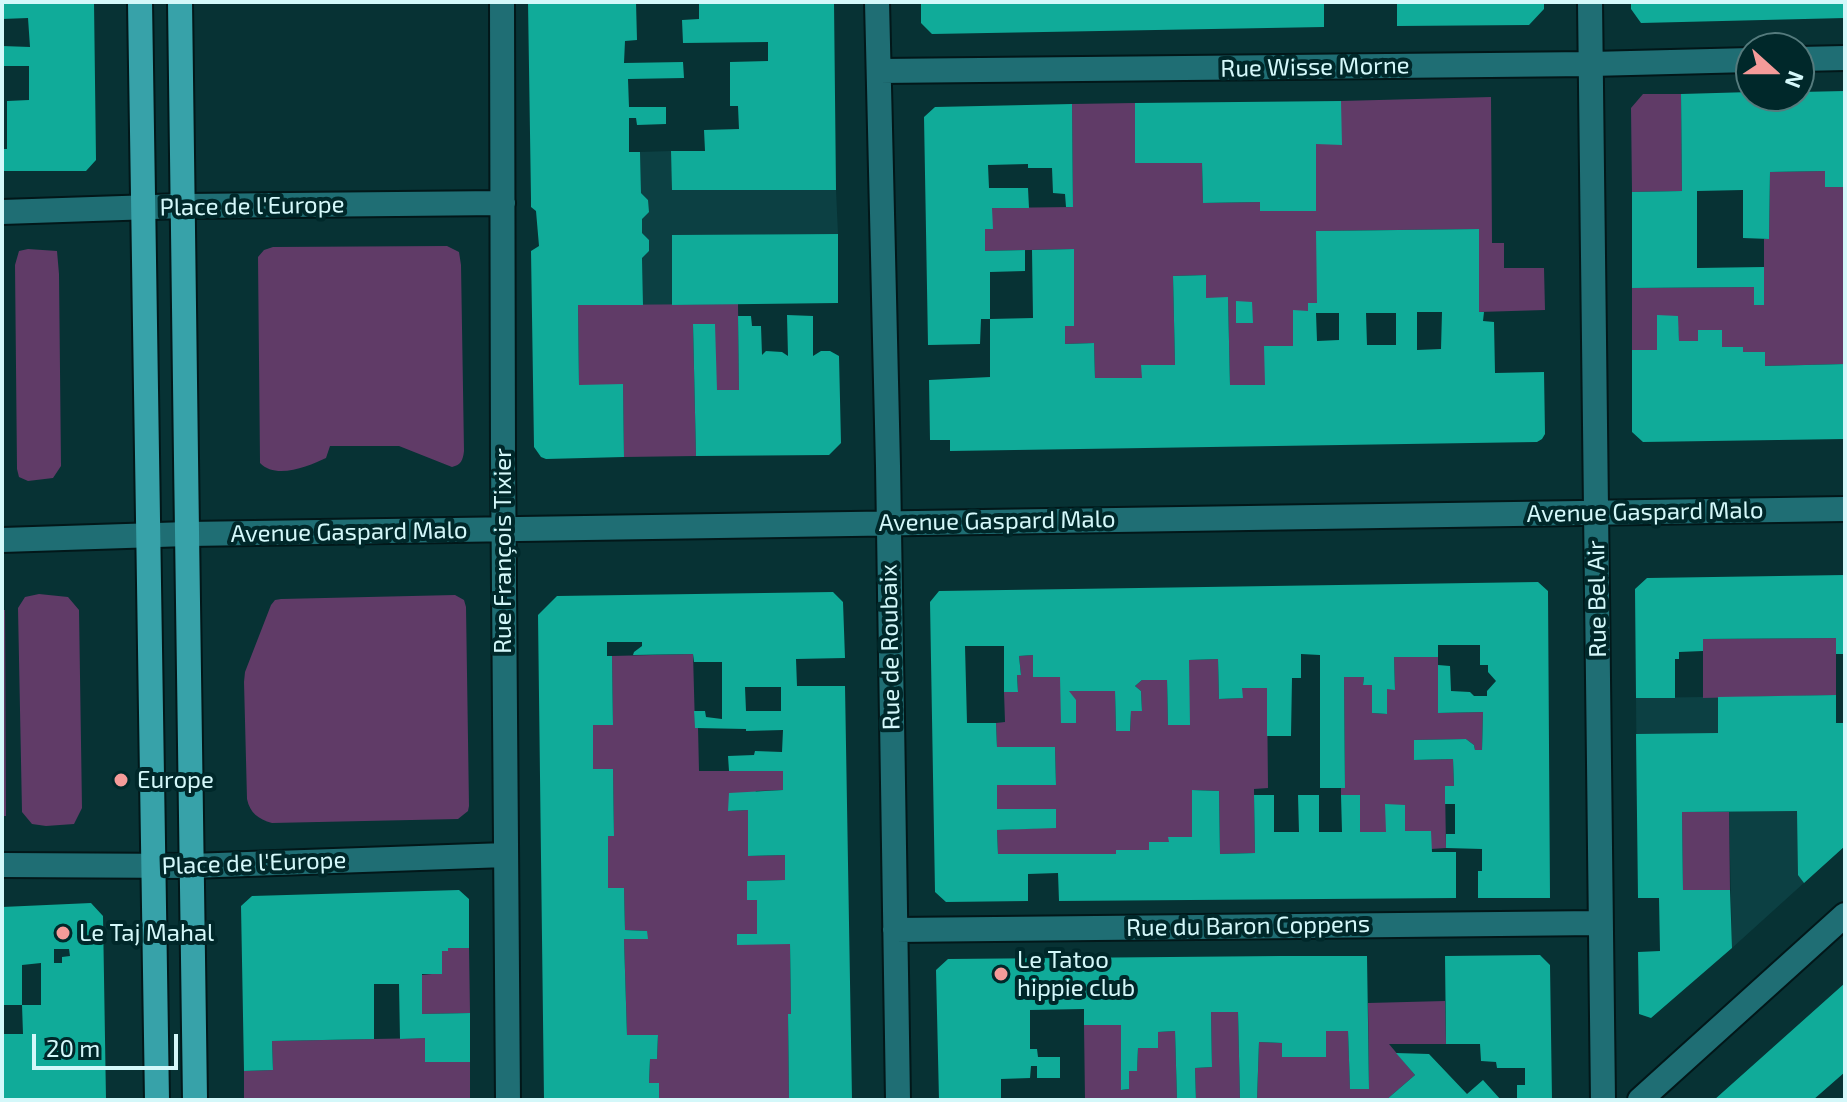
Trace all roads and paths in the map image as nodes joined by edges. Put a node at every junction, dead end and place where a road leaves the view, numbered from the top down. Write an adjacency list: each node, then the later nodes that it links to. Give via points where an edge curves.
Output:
1 (140, 2): 13 (main road)
2 (180, 2): 12 (main road)
3 (502, 2): 11 (street, Rue François Tixier)
4 (877, 2): 10 (street, Rue de Roubaix)
5 (1590, 2): 9 (street, Rue Bel Air)
6 (1845, 58): 7 (street)
7 (1815, 59)
8 (1735, 60): 9 (street, Rue Wisse Morne)
9 (1591, 64): 10 (street, Rue Wisse Morne); 16 (street, Rue Bel Air)
10 (879, 71): 17 (street, Rue de Roubaix)
11 (503, 203): 12 (street, Place de l'Europe); 18 (street, Rue François Tixier)
12 (183, 206): 13 (street, Place de l'Europe); 19 (main road)
13 (144, 207): 14 (street, Place de l'Europe); 20 (main road)
14 (2, 212)
15 (1845, 509): 16 (street, Avenue Gaspard Malo)
16 (1596, 512): 17 (street, Avenue Gaspard Malo); 27 (street, Rue Bel Air)
17 (889, 523): 18 (street, Avenue Gaspard Malo); 28 (street, Rue de Roubaix)
18 (503, 529): 19 (street, Avenue Gaspard Malo); 22 (street, Rue François Tixier)
19 (188, 534): 20 (street, Avenue Gaspard Malo); 25 (main road)
20 (149, 535): 21 (street, Avenue Gaspard Malo); 24 (main road)
21 (2, 540)
22 (506, 855): 25 (street, Place de l'Europe); 31 (street, Rue François Tixier)
23 (2, 865): 24 (street, Place de l'Europe)
24 (152, 866): 25 (street, Place de l'Europe); 29 (main road)
25 (190, 866): 30 (main road)
26 (1845, 915): 34 (street)
27 (1600, 923): 28 (street, Rue du Baron Coppens); 33 (street, Rue Bel Air)
28 (895, 930): 32 (street, Rue de Roubaix)
29 (157, 1100)
30 (195, 1100)
31 (508, 1100)
32 (898, 1100)
33 (1603, 1100)
34 (1640, 1100)

